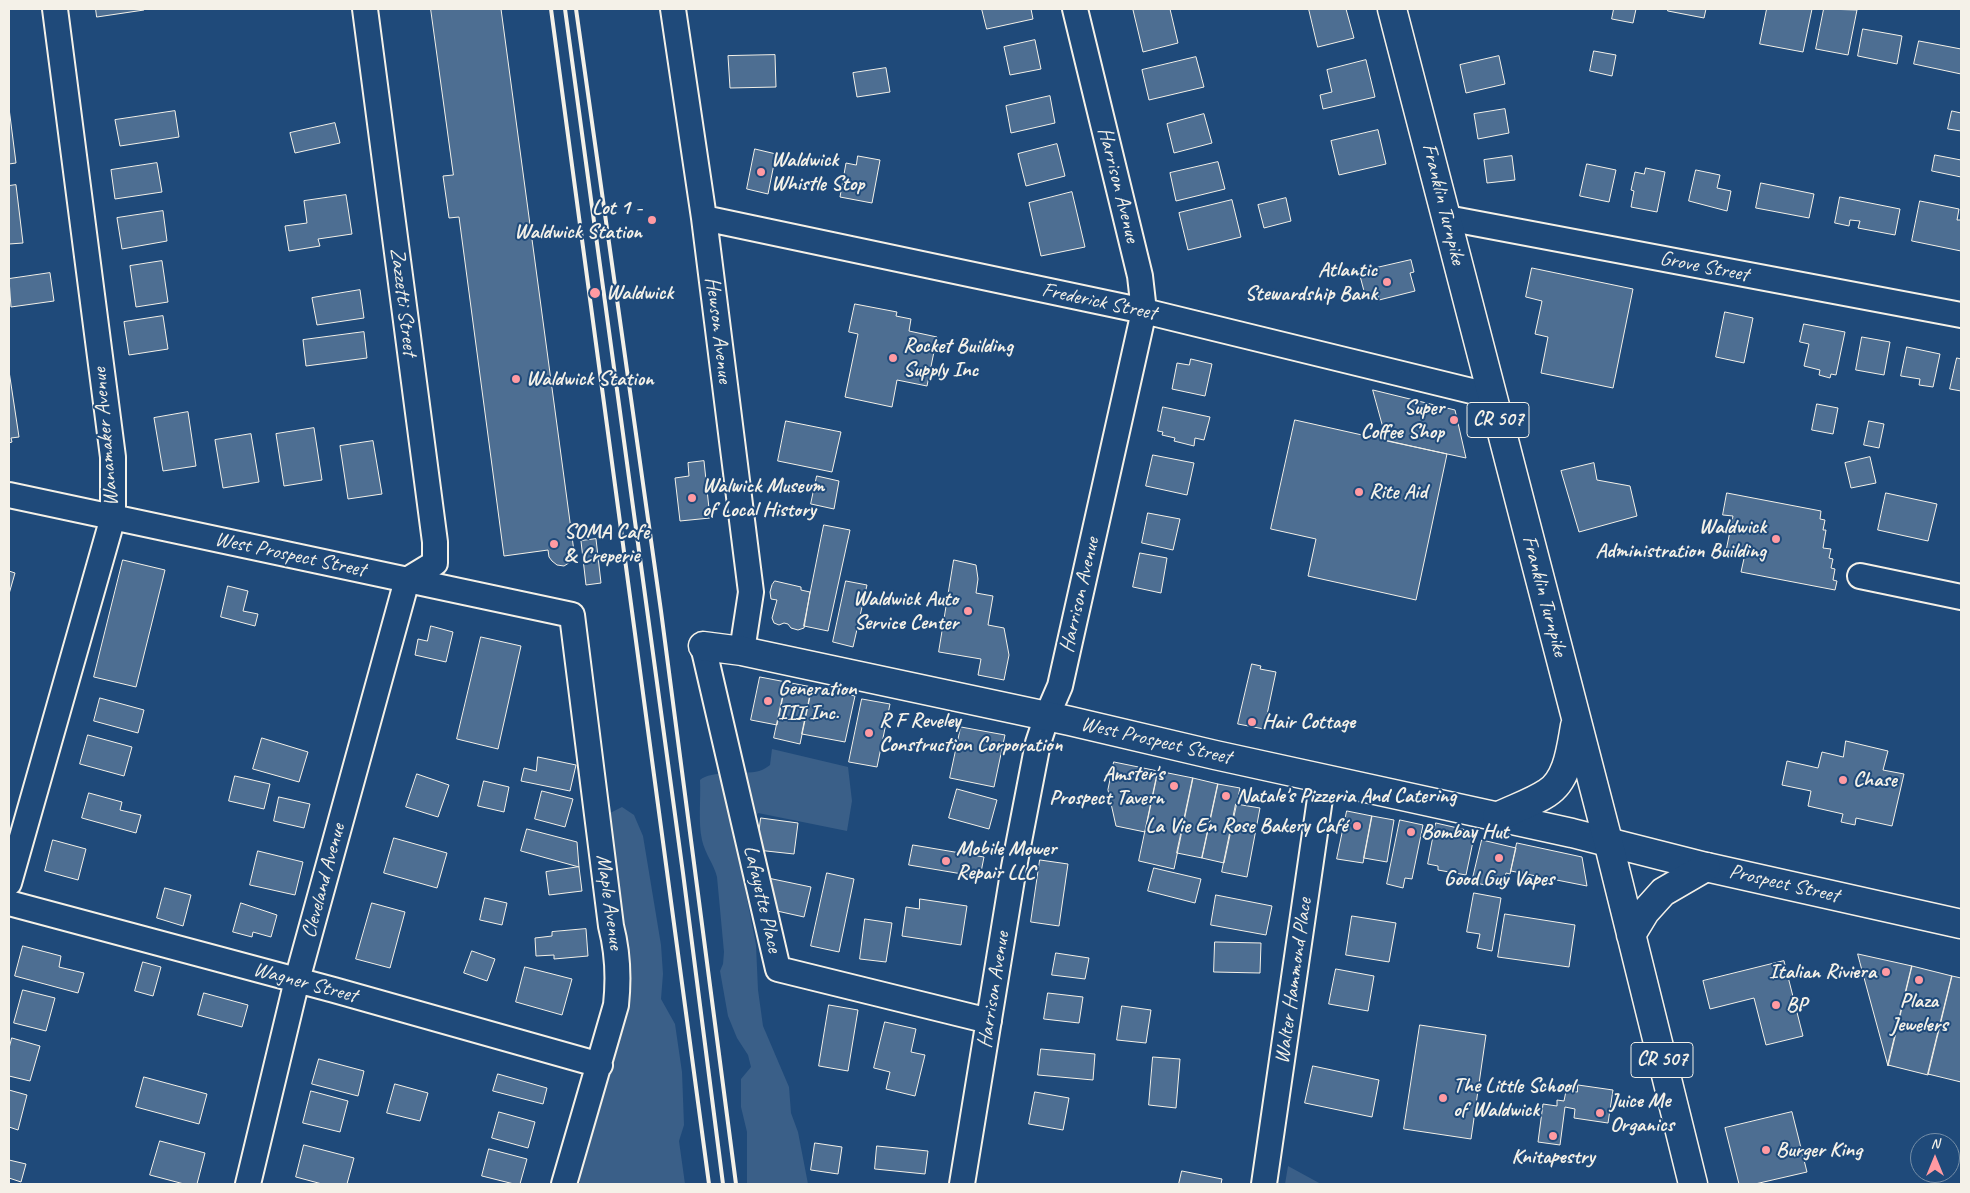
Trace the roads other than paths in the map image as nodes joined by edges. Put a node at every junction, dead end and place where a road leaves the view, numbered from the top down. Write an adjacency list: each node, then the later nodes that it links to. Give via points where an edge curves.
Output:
1 (55, 9): 12 (street, Wanamaker Avenue, via 113,457)
2 (365, 9): 14 (street, Zazzetti Street, via 435,542 435,563)
3 (673, 9): 6 (street, Hewson Avenue)
4 (1075, 9): 8 (street, Harrison Avenue, via 1140,276)
5 (1392, 9): 7 (main road, Franklin Turnpike / CR 507)
6 (704, 218): 8 (street, Frederick Street); 18 (street, Hewson Avenue, via 751,592)
7 (1447, 218): 9 (street, Grove Street); 10 (main road, Franklin Turnpike / CR 507)
8 (1144, 311): 10 (street, Frederick Street); 19 (street, Harrison Avenue, via 1060,686)
9 (1961, 315)
10 (1492, 396): 20 (main road, Franklin Turnpike / CR 507)
11 (9, 495): 12 (street, West Prospect Street)
12 (113, 517): 14 (street, West Prospect Street); 25 (street, Wanamaker Avenue)
13 (1860, 576): 15 (street)
14 (408, 580): 16 (street, West Prospect Street); 29 (street, Cleveland Avenue)
15 (1961, 597)
16 (572, 615): 31 (street, Maple Avenue, via 619,978 616,1005)
17 (703, 646): 18 (main road, West Prospect Street); 30 (street, Lafayette Place, via 778,969)
18 (742, 651): 19 (main road, West Prospect Street)
19 (1047, 716): 21 (main road, West Prospect Street); 30 (street, Harrison Avenue, via 1038,743 1014,867)
20 (1576, 720): 22 (main road, via 1563,775 1550,791); 23 (main road, Franklin Turnpike / CR 507)
21 (1323, 778): 22 (main road, West Prospect Street); 35 (street, Walter Hammond Place)
22 (1497, 817): 23 (main road, West Prospect Street)
23 (1608, 841): 24 (main road, Prospect Street); 28 (main road, Franklin Turnpike / CR 507)
24 (1706, 867): 27 (main road, Prospect Street); 28 (main road, via 1663,892)
25 (9, 883)
26 (9, 904): 29 (street, Wagner Street)
27 (1961, 924)
28 (1631, 935): 36 (main road, Franklin Turnpike / CR 507)
29 (297, 980): 31 (street, Wagner Street); 32 (street, Cleveland Avenue)
30 (989, 1021): 34 (street, Harrison Avenue)
31 (600, 1065): 33 (street, Maple Avenue)
32 (248, 1184)
33 (564, 1184)
34 (962, 1184)
35 (1264, 1184)
36 (1693, 1184)

